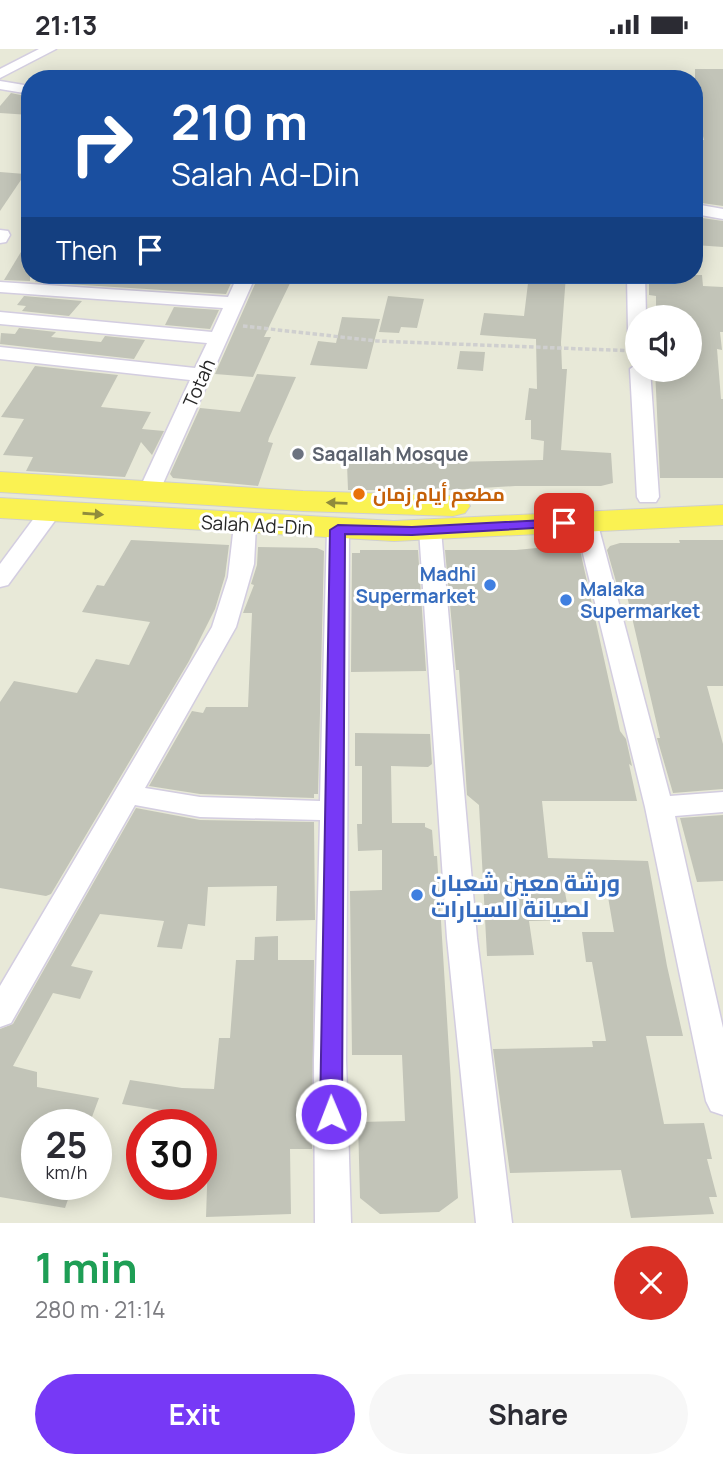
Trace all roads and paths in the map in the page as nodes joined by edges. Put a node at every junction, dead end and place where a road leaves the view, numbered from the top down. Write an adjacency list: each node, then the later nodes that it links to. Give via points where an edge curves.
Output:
1 (49, 49): 2 (street)
2 (0, 74)
3 (6, 86): 4 (street)
4 (0, 100)
5 (703, 210): 6 (street)
6 (723, 214)
7 (243, 284): 10 (street, Totah)
8 (636, 284): 11 (street)
9 (0, 287): 10 (street)
10 (235, 303): 13 (street, Totah)
11 (637, 305)
12 (0, 318): 13 (street)
13 (222, 331): 14 (path); 16 (street, Totah)
14 (625, 351)
15 (0, 353): 16 (street)
16 (202, 375): 19 (street, Totah)
17 (641, 382): 21 (street)
18 (0, 482): 19 (highway, Salah Ad-Din)
19 (149, 492): 21 (highway, Salah Ad-Din, one-way to 19, via 437,507)
20 (723, 492): 21 (highway, Salah Ad-Din)
21 (649, 497)
22 (0, 508): 23 (highway, Salah Ad-Din)
23 (51, 512): 26 (highway, Salah Ad-Din, one-way to 26); 29 (street)
24 (723, 515): 25 (highway, Salah Ad-Din)
25 (586, 521): 28 (highway, Salah Ad-Din); 32 (street)
26 (246, 525): 27 (highway, Salah Ad-Din); 30 (street, via 236,600)
27 (338, 530): 28 (highway, Salah Ad-Din); 33 (street)
28 (430, 530): 37 (street, via 462,938)
29 (0, 580)
30 (127, 795): 33 (street, via 200,807); 34 (street)
31 (723, 802): 32 (street)
32 (659, 807): 35 (street)
33 (335, 811): 36 (street, via 330,1060)
34 (0, 1014)
35 (723, 1101)
36 (333, 1223)
37 (494, 1223)

